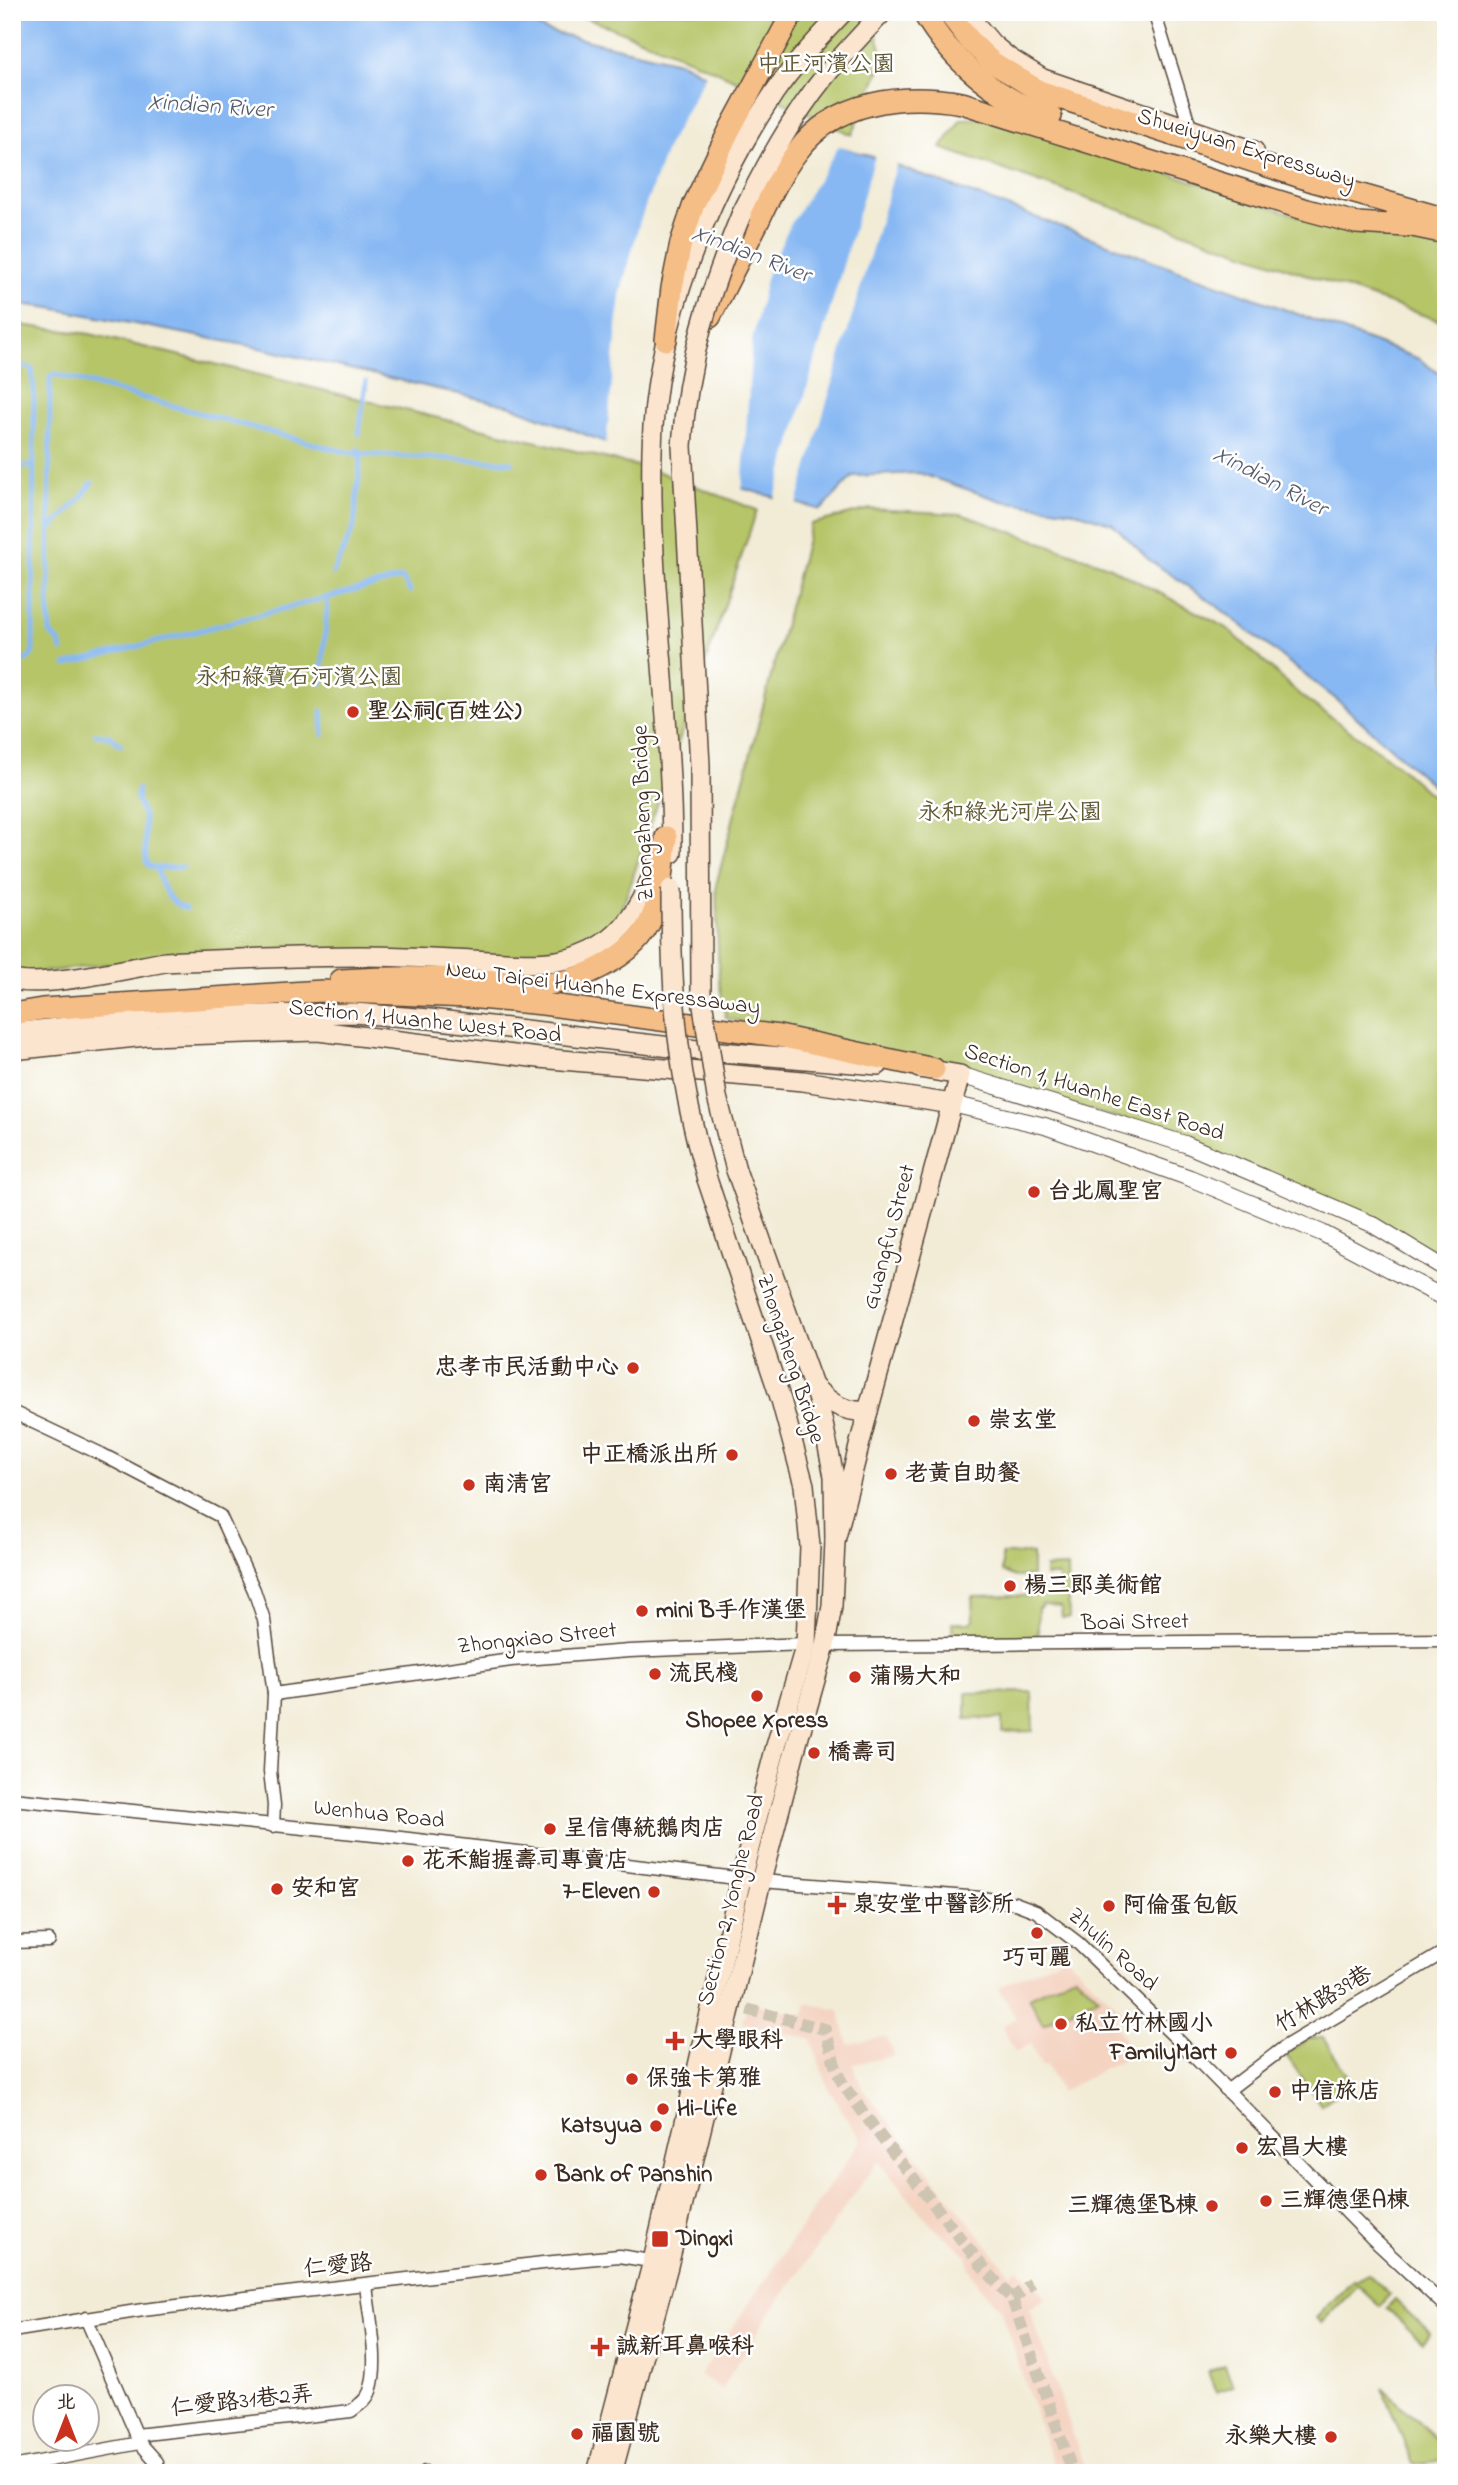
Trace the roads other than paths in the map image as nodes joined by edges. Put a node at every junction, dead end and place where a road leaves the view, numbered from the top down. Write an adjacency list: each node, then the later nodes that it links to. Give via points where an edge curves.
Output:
1 (793, 12): 14 (highway, via 694,204 681,243)
2 (843, 12): 14 (main road, Zhongzheng Bridge, via 775,92 736,158 683,283)
3 (883, 12): 15 (main road, Zhongzheng Bridge, bridge, via 799,111 758,181 710,296)
4 (923, 12): 8 (highway, via 959,59 1005,96)
5 (948, 12): 8 (highway, via 992,62)
6 (965, 12): 8 (main road)
7 (1154, 12): 9 (street)
8 (1038, 93): 9 (main road); 11 (highway); 12 (highway, Shueiyuan Expressway)
9 (1191, 130): 10 (main road)
10 (1446, 208)
11 (1446, 219)
12 (1406, 226): 13 (highway, Shueiyuan Expressway); 15 (highway, bridge, via 1356,223 1307,210 962,103 918,98 868,104 830,121 797,152 774,188)
13 (1446, 233)
14 (666, 340): 16 (main road, Zhongzheng Bridge, via 657,391 652,496)
15 (695, 347): 30 (main road, Zhongzheng Bridge, bridge, via 682,446 700,765 701,993 717,1097 736,1170)
16 (670, 768): 17 (main road); 35 (main road, Zhongzheng Bridge, bridge, via 675,1020 685,1097 804,1485)
17 (666, 836): 18 (main road, via 636,910 619,931 570,959 523,962 361,956 165,962 45,982); 19 (highway, via 662,885 636,942 612,960 559,982 400,977 124,991)
18 (12, 979)
19 (42, 1009): 20 (highway, New Taipei Huanhe Expressaway); 24 (highway, New Taipei Huanhe Expressaway, via 322,991 480,998 779,1036)
20 (12, 1014)
21 (12, 1033): 23 (main road, Section 1, Huanhe West Road, via 159,1017 354,1013)
22 (12, 1050): 26 (main road, Section 1, Huanhe West Road, via 146,1035 318,1031 539,1058)
23 (745, 1052): 24 (main road, Section 1, Huanhe East Road)
24 (934, 1069): 25 (main road, Section 1, Huanhe East Road)
25 (960, 1075): 27 (main road, Guangfu Street); 28 (street, Section 1, Huanhe East Road, via 1185,1144 1371,1224)
26 (749, 1076): 27 (main road, Section 1, Huanhe East Road)
27 (952, 1104): 29 (street, Section 1, Huanhe East Road, via 1045,1126 1190,1178 1322,1233); 31 (main road, Guangfu Street)
28 (1446, 1269)
29 (1446, 1299)
30 (813, 1385): 31 (main road, via 841,1409); 33 (main road, Zhongzheng Bridge, via 834,1476)
31 (868, 1411): 33 (main road, Guangfu Street)
32 (12, 1412): 36 (street, via 220,1516 264,1620)
33 (835, 1541): 35 (main road, Section 2, Yonghe Road, via 832,1606)
34 (1446, 1640): 35 (street, Boai Street)
35 (816, 1645): 36 (street, Zhongxiao Street, via 511,1660); 39 (main road, Section 2, Yonghe Road, via 776,1746)
36 (274, 1694): 38 (street)
37 (12, 1799): 38 (street, Wenhua Road)
38 (273, 1826): 39 (street, Wenhua Road)
39 (751, 1880): 43 (street, Zhulin Road, via 981,1898 1036,1911 1078,1943); 44 (main road, Section 2, Yonghe Road)
40 (49, 1941): 41 (street)
41 (12, 1942)
42 (1446, 1951): 43 (street, 竹林路39巷, via 1286,2046)
43 (1227, 2091): 46 (street, Zhulin Road)
44 (660, 2263): 45 (street, 仁愛路, via 619,2256); 52 (main road, Section 2, Yonghe Road); 53 (main road, Section 2, Yonghe Road)
45 (366, 2285): 47 (street, 仁愛路); 49 (street, 仁愛路31巷2弄, via 374,2366 370,2391 351,2411)
46 (1446, 2307)
47 (86, 2318): 48 (street, 仁愛路); 49 (street)
48 (12, 2331)
49 (138, 2439): 50 (street, 仁愛路31巷2弄); 51 (street, via 157,2462)
50 (12, 2467)
51 (157, 2473)
52 (597, 2473)
53 (612, 2473)

